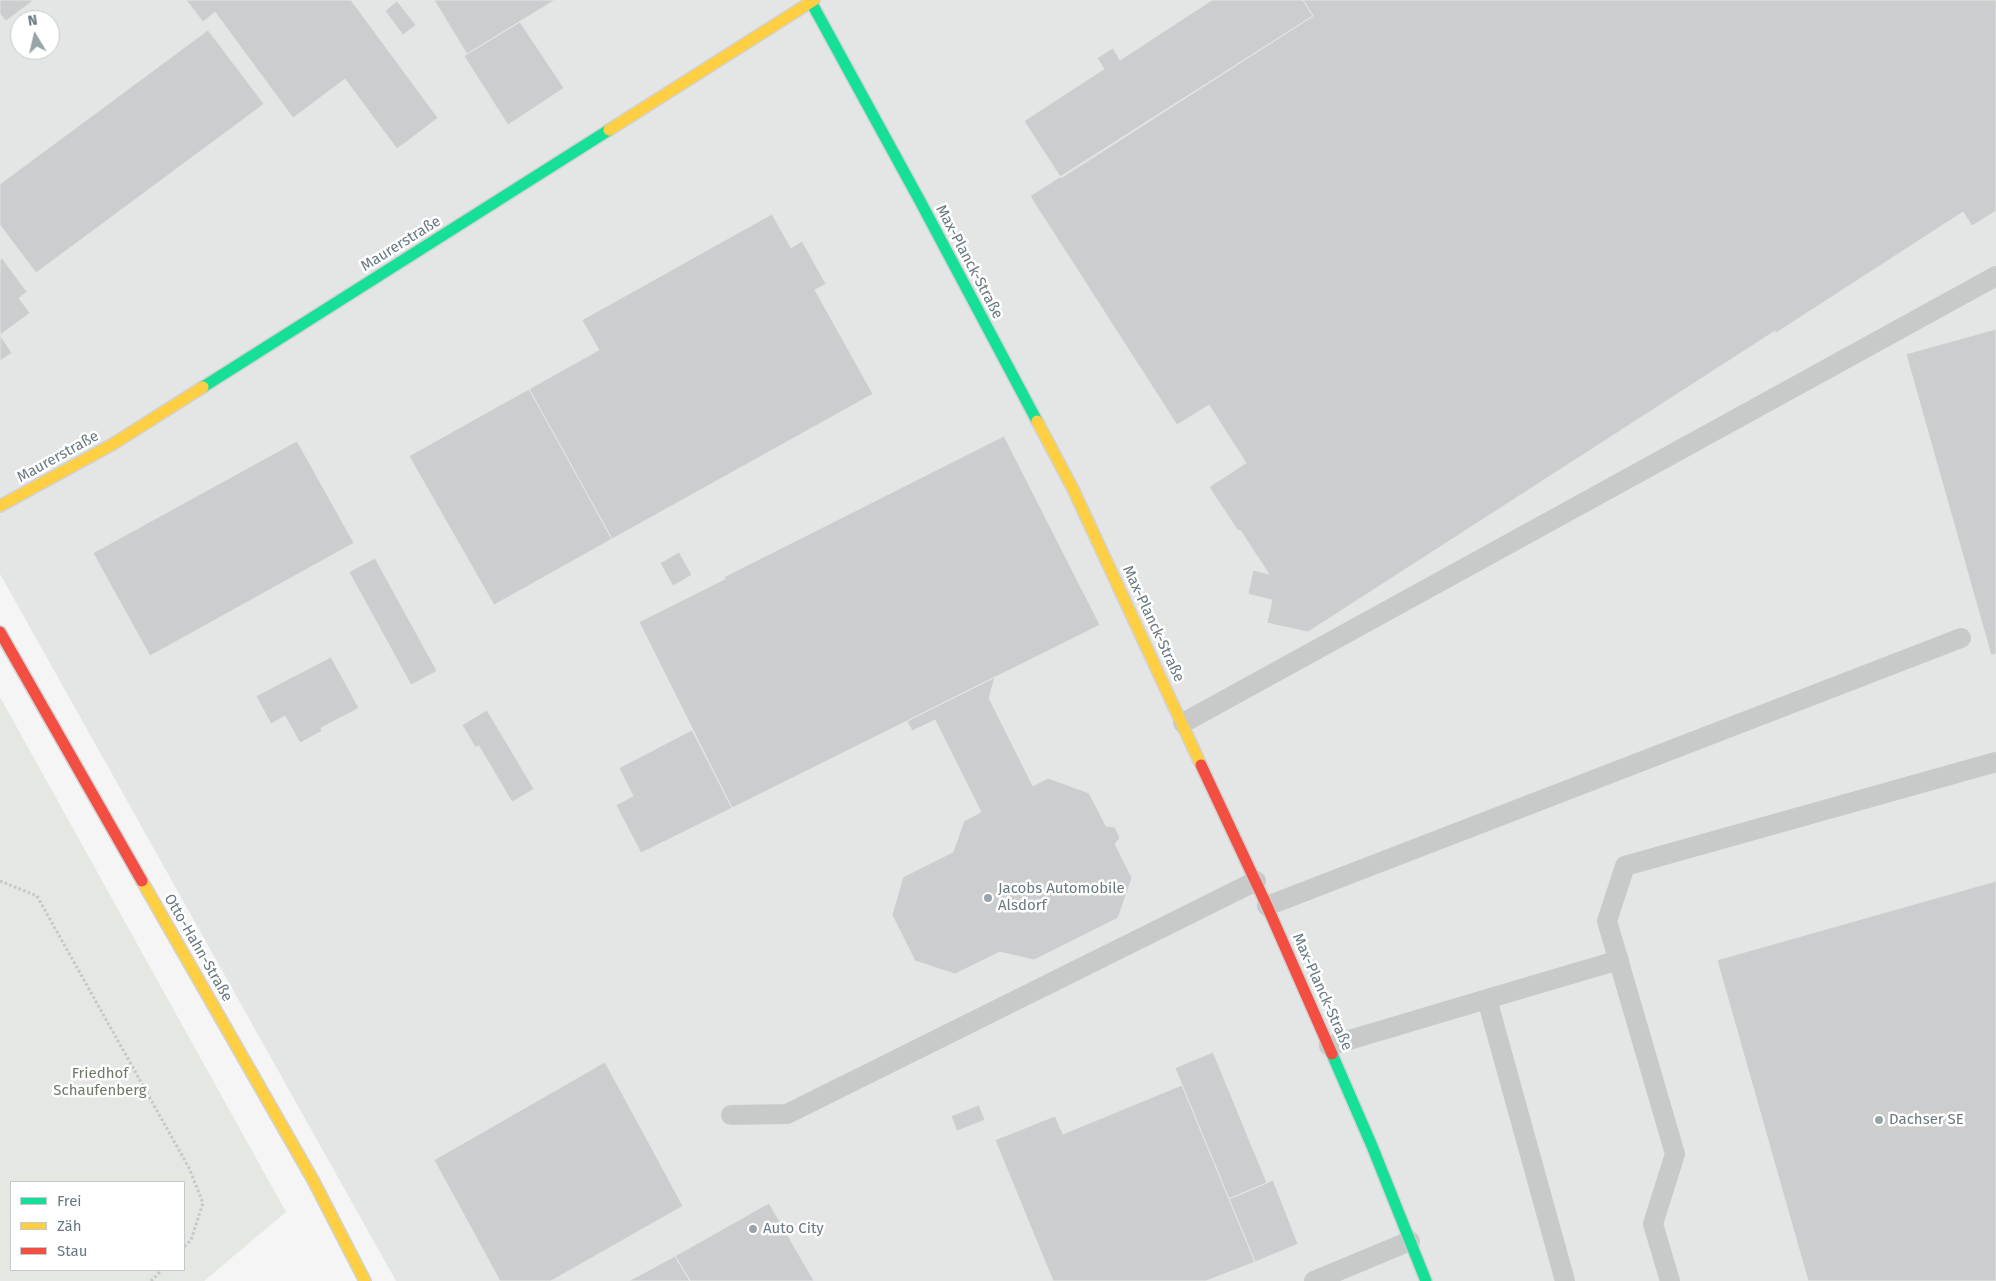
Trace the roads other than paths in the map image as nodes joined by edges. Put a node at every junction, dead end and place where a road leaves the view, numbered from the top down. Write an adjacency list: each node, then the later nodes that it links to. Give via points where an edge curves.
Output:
1 (812, 1): 3 (street, Maurerstraße, via 112,444); 6 (street, Max-Planck-Straße, via 1073,489)
2 (1996, 276): 6 (lane)
3 (0, 506)
4 (0, 632): 15 (street, Otto-Hahn-Straße, via 313,1180)
5 (1961, 638): 9 (lane)
6 (1183, 723): 8 (street, Max-Planck-Straße)
7 (1996, 762): 10 (lane, via 1625,866 1607,921)
8 (1256, 881): 9 (street, Max-Planck-Straße); 13 (lane, via 788,1114)
9 (1267, 906): 12 (street, Max-Planck-Straße)
10 (1619, 960): 11 (lane); 19 (lane, via 1675,1154 1653,1224)
11 (1486, 999): 12 (lane); 18 (lane)
12 (1329, 1046): 14 (street, Max-Planck-Straße)
13 (731, 1115)
14 (1410, 1241): 16 (lane); 17 (street, Max-Planck-Straße)
15 (365, 1281)
16 (1314, 1281)
17 (1426, 1281)
18 (1565, 1281)
19 (1670, 1281)

